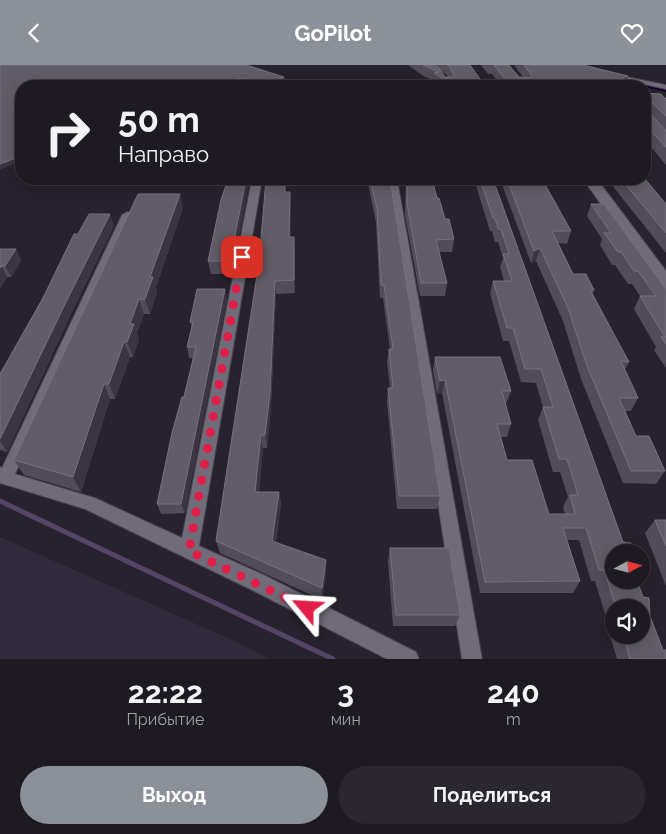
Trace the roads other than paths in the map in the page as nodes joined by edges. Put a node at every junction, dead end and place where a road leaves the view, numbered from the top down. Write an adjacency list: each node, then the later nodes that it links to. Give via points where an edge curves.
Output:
1 (596, 72): 2 (street)
2 (628, 80)
3 (651, 85): 4 (street)
4 (666, 87)
5 (256, 185): 11 (street)
6 (393, 185): 13 (street)
7 (594, 185): 9 (main road)
8 (126, 215): 10 (street)
9 (666, 283)
10 (2, 476): 11 (street, via 89,503)
11 (189, 551): 12 (street)
12 (409, 659)
13 (472, 659)

